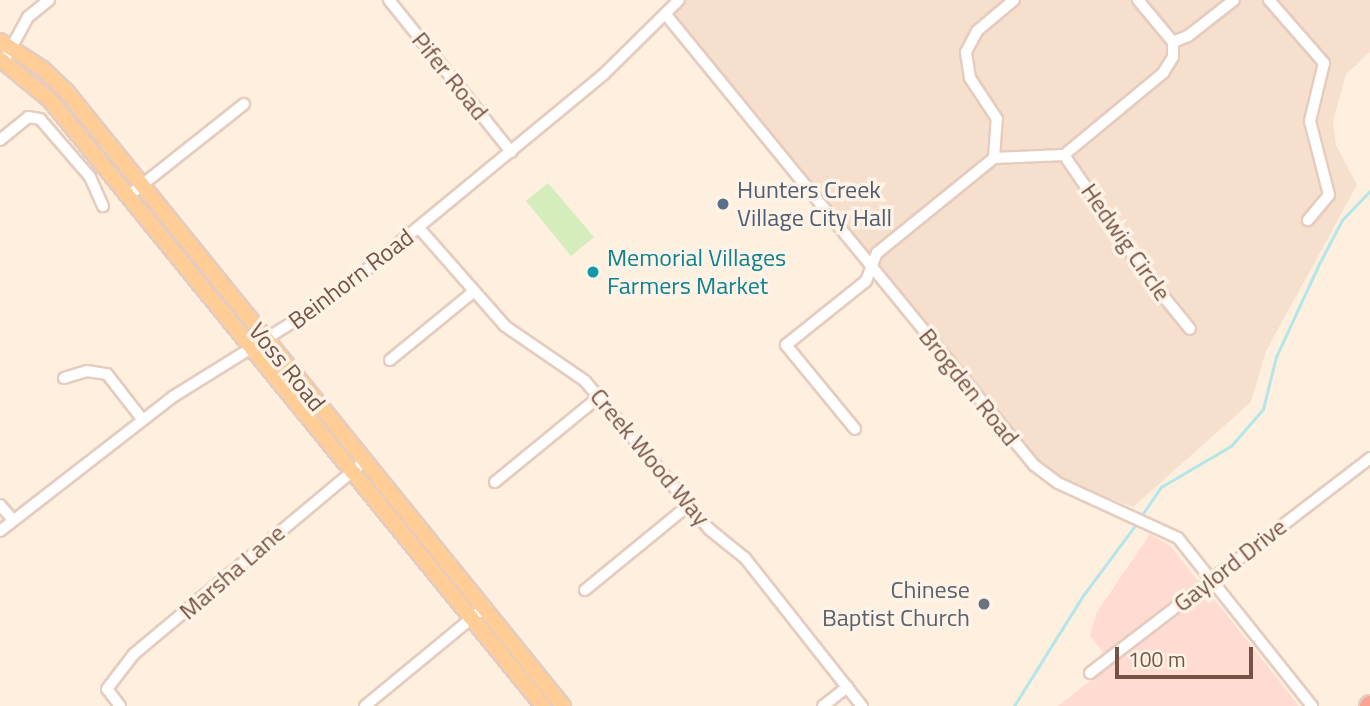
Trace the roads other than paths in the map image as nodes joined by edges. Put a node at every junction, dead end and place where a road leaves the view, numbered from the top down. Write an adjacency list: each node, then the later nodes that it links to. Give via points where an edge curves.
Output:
1 (49, 0): 10 (street)
2 (389, 0): 14 (street, Pifer Road)
3 (679, 0): 8 (street, Beinhorn Road)
4 (1014, 0): 16 (street, via 977,31 966,52 970,78 997,118)
5 (1139, 0): 9 (street)
6 (1234, 0): 9 (street, via 1188,36)
7 (1269, 0): 19 (street, via 1324,63 1310,121 1329,195)
8 (667, 16): 14 (street, Beinhorn Road); 21 (street, Brogden Road)
9 (1173, 42): 15 (street, via 1173,57 1163,73)
10 (5, 43): 11 (street); 17 (main road, Voss Road, via 66,91)
11 (2, 60): 17 (main road, Voss Road, via 50,100)
12 (244, 104): 17 (street)
13 (0, 140): 18 (street, via 28,117 40,119 90,177)
14 (511, 152): 20 (street, Beinhorn Road)
15 (1064, 155): 16 (street); 23 (street, Hedwig Circle, via 1147,276)
16 (993, 158): 21 (street, via 877,253)
17 (134, 191): 24 (main road, Voss Road)
18 (103, 205)
19 (1308, 219)
20 (419, 228): 22 (street, Creek Wood Way); 24 (street, Beinhorn Road, via 336,296)
21 (871, 266): 29 (street, via 866,281 786,345); 37 (street, Brogden Road, via 1034,465 1058,484 1178,538)
22 (472, 293): 25 (street); 27 (street, Creek Wood Way, via 505,326 568,368)
23 (1190, 329)
24 (260, 344): 28 (street, Beinhorn Road); 31 (main road, Voss Road)
25 (390, 360)
26 (64, 379): 28 (street, via 87,371 107,374)
27 (600, 397): 32 (street); 34 (street, Creek Wood Way)
28 (142, 419): 35 (street, Beinhorn Road)
29 (855, 429)
30 (1370, 458): 37 (street, Gaylord Drive)
31 (360, 466): 39 (main road, Voss Road); 40 (main road, Voss Road); 43 (street, Marsha Lane, via 134,654 107,690)
32 (495, 482)
33 (0, 505): 35 (street)
34 (690, 505): 38 (street); 42 (street, Creek Wood Way, via 709,529 745,558)
35 (13, 520): 36 (street, Beinhorn Road)
36 (0, 531)
37 (1211, 580): 41 (street, Gaylord Drive); 49 (street, Brogden Road)
38 (585, 590)
39 (485, 607): 40 (street); 46 (main road, Voss Road)
40 (472, 618): 44 (street); 45 (main road, Voss Road)
41 (1090, 673)
42 (847, 687): 47 (street); 48 (street, Creek Wood Way)
43 (120, 706)
44 (365, 706)
45 (543, 706)
46 (563, 706)
47 (823, 706)
48 (863, 706)
49 (1312, 706)

